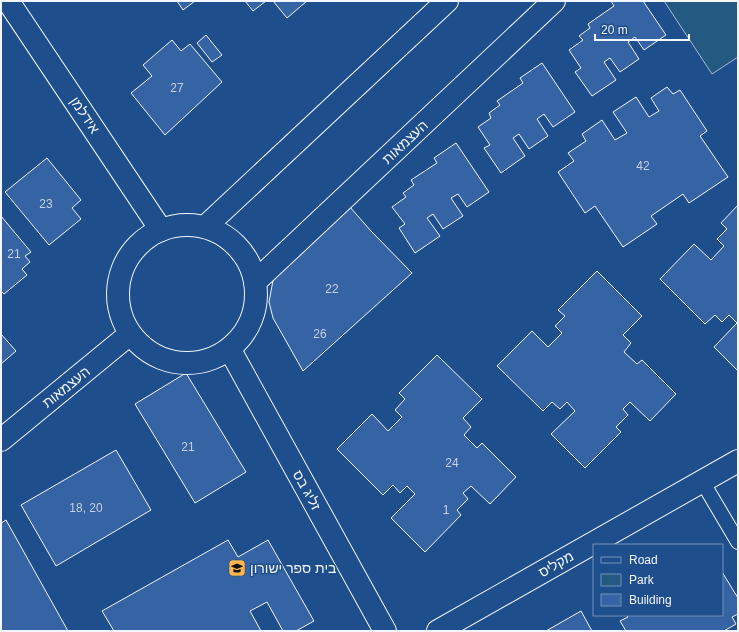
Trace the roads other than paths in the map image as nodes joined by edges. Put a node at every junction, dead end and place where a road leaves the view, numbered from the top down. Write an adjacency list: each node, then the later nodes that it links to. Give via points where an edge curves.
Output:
1 (8, 1): 5 (main road, אידלמן)
2 (447, 1): 4 (main road)
3 (554, 1): 6 (main road, העצמאות)
4 (205, 227): 5 (main road, via 182,224); 6 (main road, via 225,236 242,250 252,269)
5 (161, 230): 7 (main road, via 142,242 127,260 118,282 118,306)
6 (255, 282): 8 (main road, via 257,291 254,313 245,333)
7 (130, 334): 8 (main road, via 141,347 161,360 185,364 208,361); 9 (main road, העצמאות)
8 (230, 350): 13 (main road, זליג בס)
9 (1, 440)
10 (738, 461): 11 (main road, מקליס)
11 (702, 481): 12 (lane); 14 (main road, מקליס)
12 (738, 542)
13 (385, 631)
14 (438, 631)

